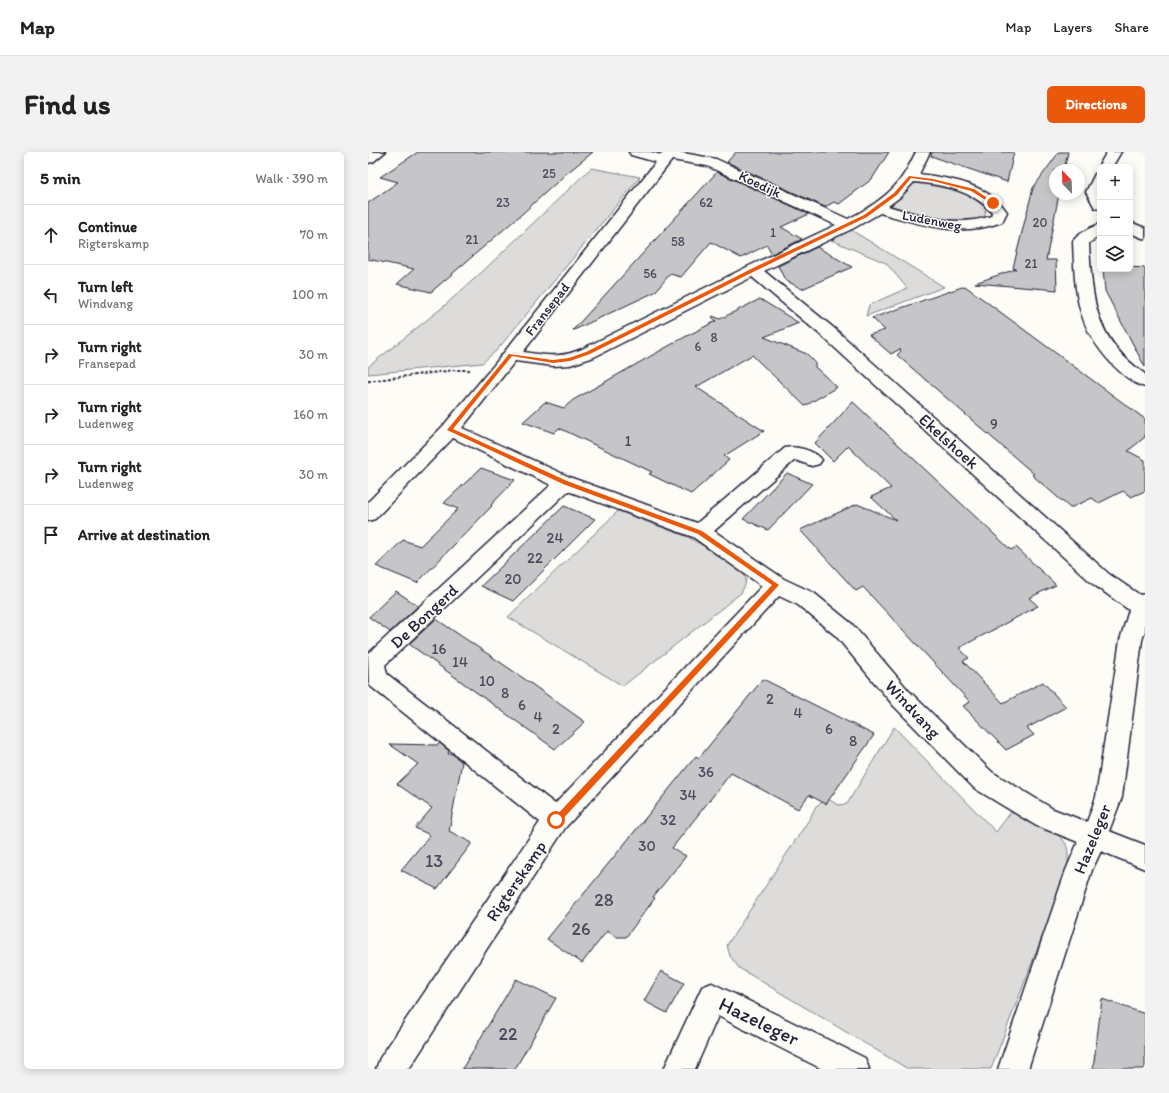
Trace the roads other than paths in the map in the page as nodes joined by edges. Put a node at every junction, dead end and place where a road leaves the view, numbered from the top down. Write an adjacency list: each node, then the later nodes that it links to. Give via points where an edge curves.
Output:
1 (378, 152): 6 (street)
2 (636, 152): 5 (street, Koedijk)
3 (923, 152): 8 (street, Ludenweg)
4 (1114, 152): 7 (street)
5 (668, 156): 12 (street, Koedijk, via 711,162); 17 (street, Fransepad)
6 (368, 159)
7 (1107, 164)
8 (910, 177): 11 (street, Ludenweg); 11 (street, Ludenweg, via 972,190 993,203 1000,212 997,219 971,227 957,227)
9 (1097, 183): 10 (street, via 1093,192)
10 (1097, 199)
11 (879, 208): 12 (street, Ludenweg)
12 (849, 224): 16 (street, Ludenweg)
13 (1133, 228): 15 (street)
14 (1097, 231): 18 (street, via 1081,241 1084,294 1093,327 1113,355)
15 (1145, 234)
16 (753, 270): 17 (street, Ludenweg, via 570,360); 25 (street, Ekelshoek, via 829,333 1101,579)
17 (505, 362): 19 (street, Fransepad)
18 (1145, 382)
19 (450, 430): 21 (street, Windvang); 22 (street, Fransepad)
20 (812, 460): 23 (street, via 792,452)
21 (565, 483): 23 (street, Windvang); 26 (street, De Bongerd, via 374,663 377,679)
22 (368, 514)
23 (700, 532): 24 (street, Windvang)
24 (776, 585): 26 (street, Rigterskamp); 27 (street, Windvang, via 806,599 844,630 901,698 983,780 1044,817)
25 (1144, 607): 27 (street, Hazeleger, via 1131,640 1109,797)
26 (556, 820): 29 (street, Rigterskamp)
27 (1094, 837): 28 (street, Windvang); 32 (street, Hazeleger, via 1079,870)
28 (1145, 857)
29 (391, 1069)
30 (679, 1069): 31 (street, Hazeleger, via 712,997)
31 (854, 1069)
32 (1013, 1069)

